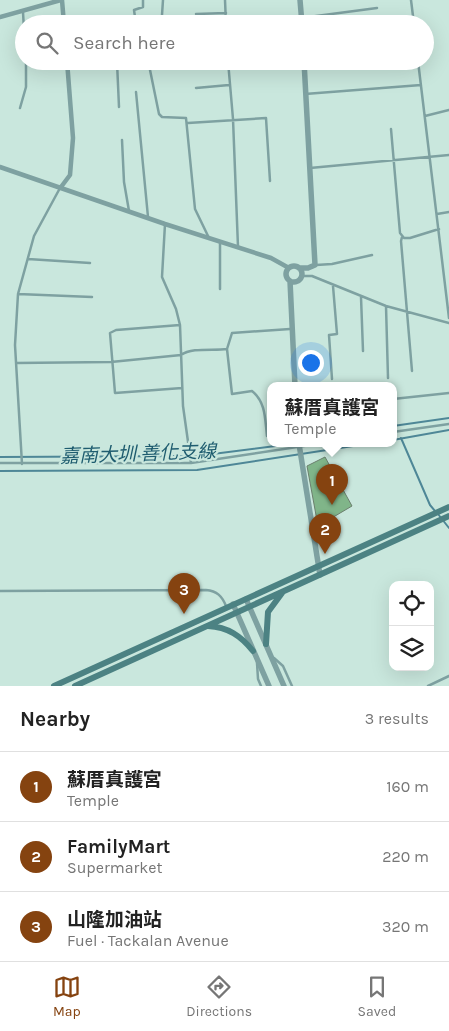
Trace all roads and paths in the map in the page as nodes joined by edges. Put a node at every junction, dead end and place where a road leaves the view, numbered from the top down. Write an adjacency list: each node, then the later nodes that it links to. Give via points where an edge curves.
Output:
1 (62, 0): 8 (street); 12 (street)
2 (143, 0): 13 (lane, via 143,7 134,10)
3 (163, 0): 14 (lane)
4 (225, 0): 9 (lane)
5 (300, 0): 15 (street)
6 (411, 0): 17 (lane)
7 (377, 8): 16 (lane)
8 (23, 10): 11 (lane); 18 (street)
9 (226, 13): 10 (lane)
10 (196, 14)
11 (23, 15)
12 (63, 15)
13 (135, 15)
14 (162, 15)
15 (301, 15)
16 (337, 15)
17 (413, 15)
18 (0, 17)
19 (26, 70): 32 (lane, via 26,87)
20 (68, 70): 45 (street, via 73,138 70,175)
21 (117, 70): 31 (lane)
22 (150, 70): 36 (lane, via 159,114 162,117 186,118)
23 (228, 70): 26 (lane)
24 (304, 70): 30 (street)
25 (419, 70): 27 (lane)
26 (229, 85): 28 (lane); 35 (lane)
27 (421, 85): 30 (lane); 34 (lane)
28 (196, 88)
29 (136, 92): 49 (lane)
30 (305, 94): 43 (street)
31 (119, 107)
32 (20, 108)
33 (449, 110): 34 (lane)
34 (425, 116): 40 (lane)
35 (233, 120): 36 (lane); 44 (lane, via 266,118); 55 (lane)
36 (188, 123): 53 (lane, via 195,209)
37 (391, 129): 41 (lane)
38 (122, 140): 46 (lane)
39 (449, 155): 40 (lane)
40 (430, 158): 41 (lane); 48 (lane)
41 (393, 162): 43 (lane); 52 (lane, via 398,228)
42 (0, 167): 45 (street)
43 (309, 168): 59 (street)
44 (270, 181)
45 (61, 187): 46 (street); 57 (lane, via 34,236)
46 (129, 212): 49 (street)
47 (449, 212): 48 (lane)
48 (437, 214): 51 (lane)
49 (148, 218): 50 (street)
50 (164, 224): 53 (street); 73 (lane, via 162,277)
51 (439, 229): 52 (lane, via 410,238); 71 (lane)
52 (402, 237): 70 (lane)
53 (210, 239): 54 (street)
54 (220, 242): 55 (street); 65 (lane)
55 (238, 247): 60 (street)
56 (372, 255): 59 (lane)
57 (28, 259): 58 (lane); 66 (lane)
58 (90, 263)
59 (315, 265): 61 (street)
60 (289, 268): 61 (street); 63 (street, via 286,275)
61 (299, 268): 62 (street)
62 (302, 276): 63 (street, via 297,282); 64 (lane, via 312,276)
63 (290, 281): 74 (street)
64 (333, 286): 68 (lane); 82 (lane, via 337,334 329,335)
65 (220, 289)
66 (18, 294): 67 (lane); 79 (lane)
67 (92, 297)
68 (361, 297): 69 (lane); 76 (lane)
69 (386, 306): 70 (lane); 81 (lane)
70 (409, 312): 72 (lane); 80 (lane)
71 (449, 318)
72 (449, 324)
73 (180, 325): 77 (lane); 78 (lane, via 110,333)
74 (290, 329): 75 (lane, via 232,334); 83 (street)
75 (227, 349): 77 (lane, via 186,351); 89 (lane, via 232,394 255,392 263,403)
76 (363, 351)
77 (181, 355): 78 (lane); 84 (lane)
78 (111, 362): 79 (lane); 84 (lane, via 115,393)
79 (16, 363): 93 (lane)
80 (412, 370)
81 (388, 378)
82 (332, 379)
83 (295, 382)
84 (182, 388): 92 (lane)
85 (449, 393): 86 (lane)
86 (397, 399)
87 (449, 424): 88 (lane)
88 (397, 431)
89 (267, 436)
90 (299, 447): 92 (lane); 96 (street)
91 (0, 463): 93 (lane)
92 (191, 463): 93 (lane)
93 (22, 464)
94 (446, 509): 95 (lane); 96 (main road)
95 (448, 518): 97 (main road)
96 (318, 566): 97 (street); 100 (main road)
97 (320, 575): 98 (main road)
98 (284, 590): 102 (main road); 106 (main road, via 268,612)
99 (0, 591): 103 (lane, via 213,590 223,598)
100 (246, 599): 101 (main road); 102 (street)
101 (233, 604): 103 (main road); 104 (street)
102 (250, 606): 104 (main road); 106 (street)
103 (226, 607): 111 (main road)
104 (236, 612): 105 (main road); 107 (street)
105 (207, 626): 107 (main road, via 231,632); 112 (main road)
106 (266, 644): 108 (street)
107 (253, 650): 109 (street)
108 (271, 655): 115 (street); 116 (lane, via 283,666)
109 (257, 660): 113 (lane); 114 (street)
110 (449, 676): 117 (lane)
111 (54, 686)
112 (75, 686)
113 (261, 686)
114 (270, 686)
115 (284, 686)
116 (292, 686)
117 (428, 686)

